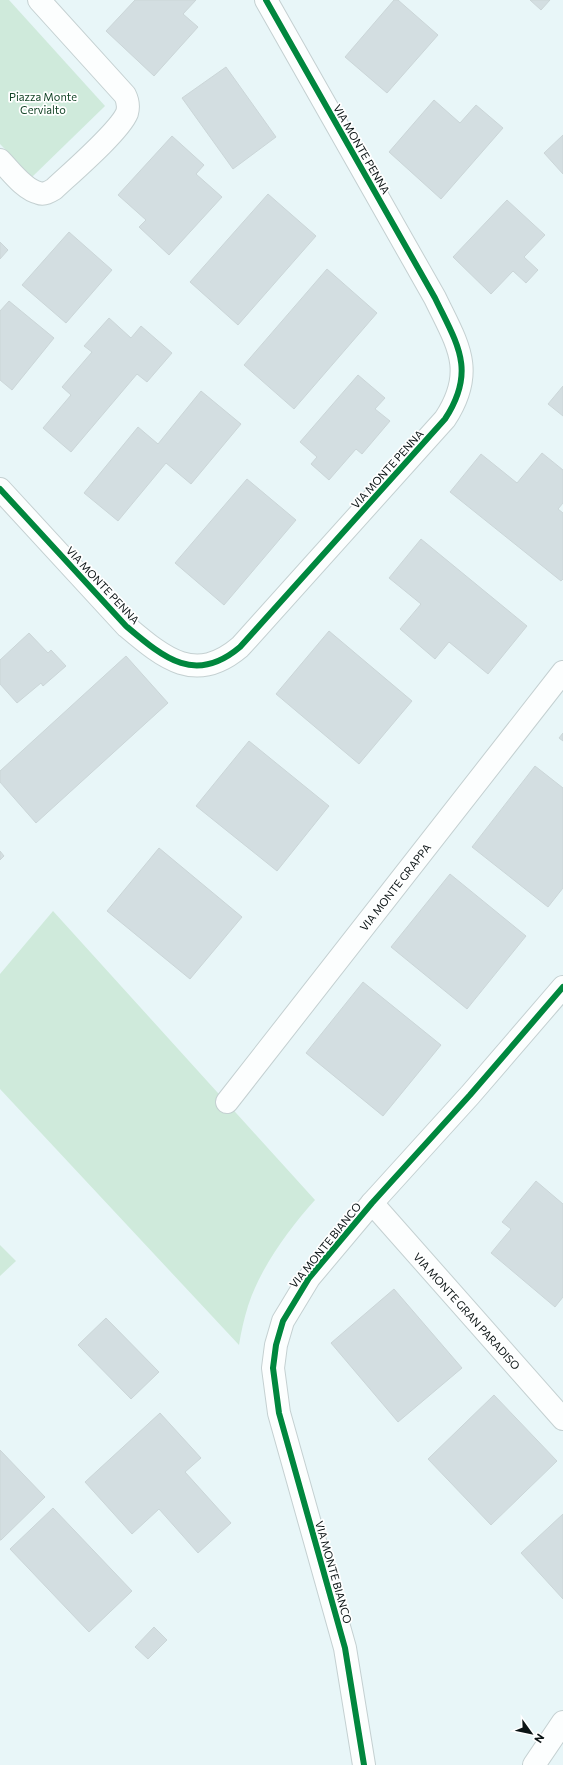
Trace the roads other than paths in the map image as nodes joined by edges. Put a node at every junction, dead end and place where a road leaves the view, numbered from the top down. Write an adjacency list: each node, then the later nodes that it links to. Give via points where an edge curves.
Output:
1 (39, 0): 3 (street, via 125,95 128,102 127,111 116,129 54,190 40,194 26,186)
2 (266, 0): 4 (street, VIA MONTE PENNA, via 435,298 455,341 463,371 451,410 446,419 240,647 211,665 187,665 174,660 126,626)
3 (0, 160)
4 (0, 488)
5 (563, 672): 7 (street, VIA MONTE GRAPPA)
6 (563, 986): 8 (street, VIA MONTE BIANCO, via 470,1095)
7 (227, 1102)
8 (372, 1203): 9 (street, VIA MONTE GRAN PARADISO); 11 (street, VIA MONTE BIANCO, via 309,1278 296,1298 283,1320 273,1368 279,1413 345,1648)
9 (563, 1419)
10 (563, 1722): 12 (street)
11 (364, 1765)
12 (534, 1765)

